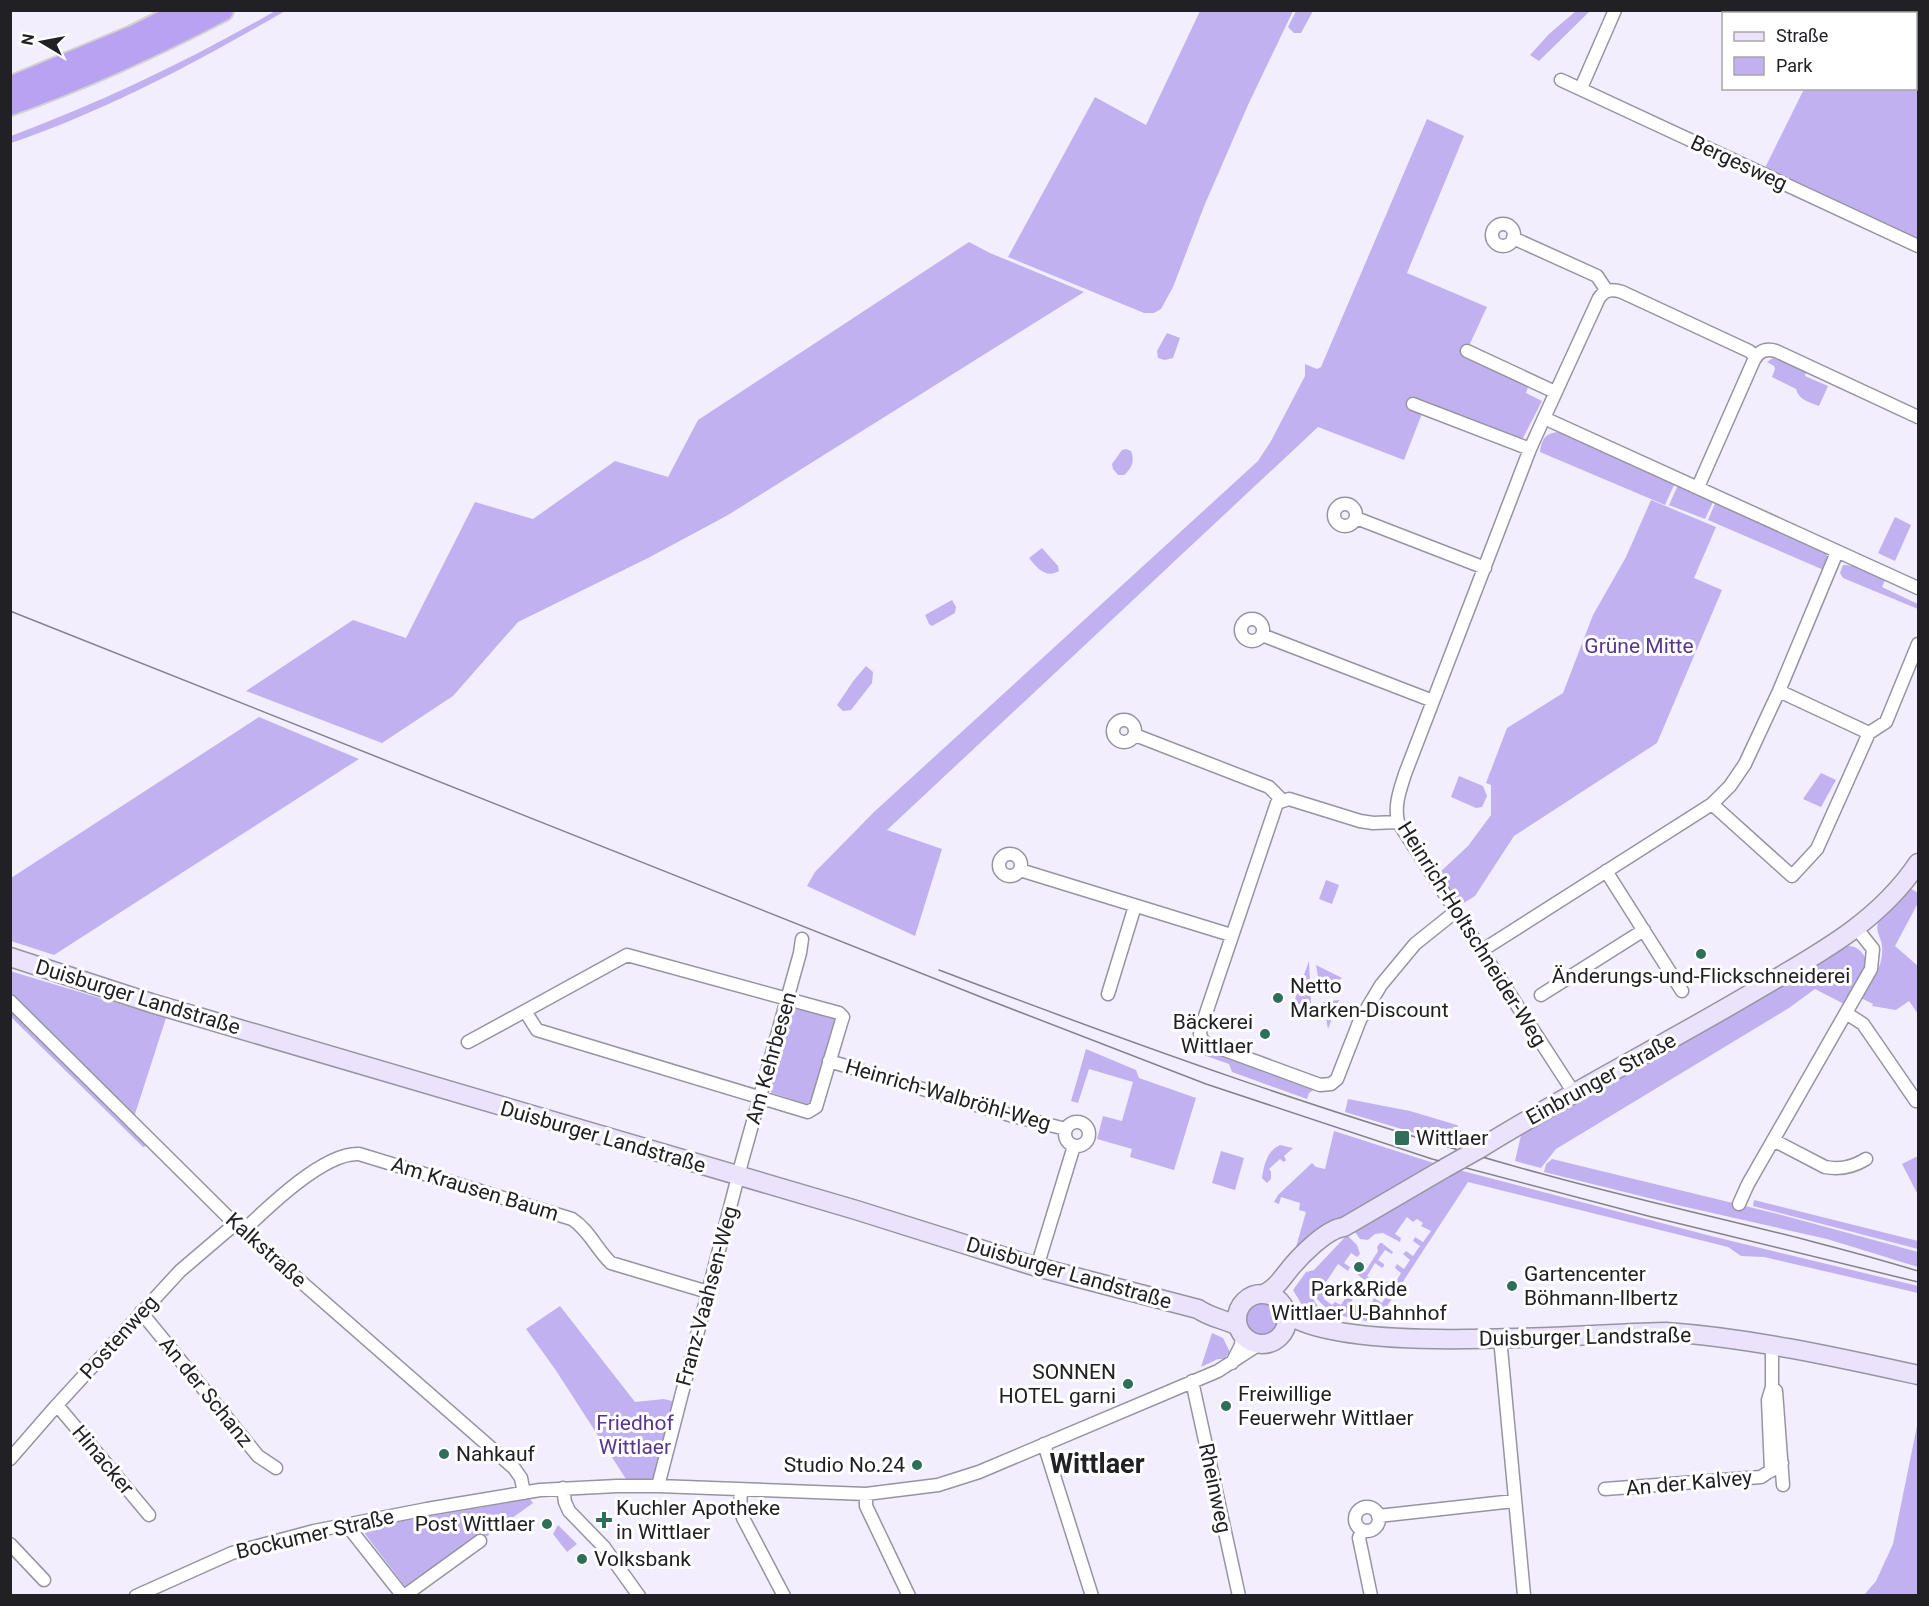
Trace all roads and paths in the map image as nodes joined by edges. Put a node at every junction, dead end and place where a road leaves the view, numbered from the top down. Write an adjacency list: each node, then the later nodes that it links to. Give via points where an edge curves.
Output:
1 (187, 10): 5 (highway)
2 (222, 10): 7 (highway, via 98,70)
3 (1616, 10): 6 (street)
4 (1561, 80): 6 (street, Bergesweg)
5 (10, 88)
6 (1581, 88): 9 (street, Bergesweg)
7 (10, 104)
8 (1513, 238): 10 (street, via 1597,276)
9 (1918, 246)
10 (1607, 291): 12 (street, via 1622,292); 13 (street, Heinrich-Holtschneider-Weg, via 1599,298)
11 (1467, 351): 13 (street)
12 (1756, 357): 15 (street, via 1766,350 1776,351); 18 (street)
13 (1556, 392): 16 (street, Heinrich-Holtschneider-Weg)
14 (1413, 404): 17 (street)
15 (1918, 417)
16 (1544, 418): 17 (street, Heinrich-Holtschneider-Weg); 18 (street)
17 (1530, 449): 21 (street, Heinrich-Holtschneider-Weg)
18 (1698, 487): 20 (street)
19 (1356, 518): 21 (street)
20 (1838, 552): 22 (street); 25 (street)
21 (1485, 568): 26 (street, Heinrich-Holtschneider-Weg)
22 (1918, 588)
23 (1262, 635): 26 (street)
24 (1918, 644): 27 (street, via 1886,722)
25 (1779, 691): 27 (street); 30 (street, via 1745,764)
26 (1433, 701): 31 (street, Heinrich-Holtschneider-Weg, via 1399,793)
27 (1869, 732): 30 (street, via 1817,849 1792,876)
28 (1135, 735): 29 (street, via 1269,787)
29 (1282, 800): 31 (street, via 1295,800 1373,823); 39 (street, via 1274,808)
30 (1712, 804): 34 (street)
31 (1398, 822): 36 (street, Heinrich-Holtschneider-Weg)
32 (1918, 863): 37 (main road, Einbrunger Straße)
33 (1020, 870): 35 (street)
34 (1606, 871): 38 (street); 41 (street)
35 (1135, 906): 39 (street); 44 (street)
36 (1455, 912): 39 (street, via 1415,944 1381,985 1360,1020 1337,1079 1324,1086 1203,1042 1201,1028); 41 (street, Heinrich-Holtschneider-Weg)
37 (1857, 929): 49 (street, via 1873,950 1873,961); 52 (main road, Einbrunger Straße, via 1720,1012)
38 (1644, 930): 43 (street); 45 (street)
39 (1231, 935)
40 (802, 939): 47 (street, Am Kehrbesen)
41 (1482, 951): 52 (street, Heinrich-Holtschneider-Weg)
42 (10, 957): 59 (main road, Duisburger Landstraße, via 151,1003)
43 (1682, 992)
44 (1108, 994)
45 (1541, 995)
46 (10, 1000): 62 (street, Kalkstraße)
47 (787, 1000): 48 (street, via 627,955); 51 (street, Heinrich-Walbröhl-Weg, via 829,1009 843,1017); 53 (street, Am Kehrbesen)
48 (525, 1011): 50 (street); 53 (street, via 537,1030 546,1034)
49 (1846, 1013): 54 (street, via 1863,1024); 56 (street)
50 (468, 1042)
51 (829, 1061): 53 (street, Heinrich-Walbröhl-Weg, via 812,1110); 55 (street, Heinrich-Walbröhl-Weg)
52 (1574, 1093): 61 (main road, Einbrunger Straße, bridge)
53 (760, 1097): 59 (street, Am Kehrbesen)
54 (1916, 1101)
55 (1066, 1129): 57 (street, Heinrich-Walbröhl-Weg, via 1067,1141); 57 (street, Heinrich-Walbröhl-Weg, via 1076,1122 1089,1130 1086,1142)
56 (1773, 1140): 58 (street, via 1834,1169 1851,1167); 60 (street)
57 (1074, 1146): 63 (street, Heinrich-Walbröhl-Weg)
58 (1866, 1159)
59 (738, 1176): 63 (main road, Duisburger Landstraße); 64 (street, Franz-Vaahsen-Weg)
60 (1738, 1204)
61 (1344, 1227): 65 (main road, Einbrunger Straße, via 1332,1231 1304,1253); 68 (main road, Einbrunger Straße, via 1296,1276)
62 (239, 1228): 64 (street, Am Krausen Baum, via 290,1186 332,1161 359,1154 572,1219 582,1225 611,1263); 69 (street, Postenweg, via 180,1271); 89 (street, Kalkstraße, via 514,1468)
63 (1037, 1267): 67 (main road, Duisburger Landstraße)
64 (708, 1292): 85 (street, Franz-Vaahsen-Weg)
65 (1264, 1294): 66 (main road, Duisburger Landstraße, via 1249,1298); 68 (main road, Duisburger Landstraße, via 1273,1297)
66 (1240, 1306): 67 (main road, Duisburger Landstraße); 71 (main road)
67 (1198, 1309): 71 (main road, Duisburger Landstraße)
68 (1284, 1310): 70 (main road, Duisburger Landstraße, via 1293,1319); 72 (main road, via 1285,1326)
69 (141, 1312): 79 (street, Postenweg); 83 (street, An der Schanz, via 258,1456)
70 (1320, 1329): 72 (main road, Duisburger Landstraße); 73 (main road, Duisburger Landstraße, via 1408,1339)
71 (1240, 1330): 74 (main road, Duisburger Landstraße, via 1253,1342); 76 (street, via 1241,1345)
72 (1280, 1335): 74 (main road, Duisburger Landstraße)
73 (1500, 1338): 75 (main road, Duisburger Landstraße, via 1666,1332); 91 (street)
74 (1262, 1343): 76 (street, Bockumer Straße)
75 (1772, 1347): 77 (main road, Duisburger Landstraße); 82 (street, An der Kalvey)
76 (1232, 1363): 78 (street, Bockumer Straße)
77 (1918, 1375)
78 (1192, 1381): 80 (street, Bockumer Straße); 106 (street, Rheinweg)
79 (57, 1405): 81 (street, Postenweg); 92 (street, Hinacker)
80 (1044, 1444): 90 (street, Bockumer Straße, via 938,1485); 105 (street)
81 (10, 1459)
82 (1776, 1467): 84 (street, An der Kalvey); 87 (street, An der Kalvey, via 1761,1477)
83 (276, 1468)
84 (1783, 1485)
85 (658, 1486): 86 (street, Bockumer Straße); 88 (street, Bockumer Straße)
86 (563, 1488): 89 (street, Bockumer Straße); 102 (street, via 569,1511 604,1548)
87 (1605, 1489)
88 (741, 1490): 90 (street, Bockumer Straße); 103 (street, via 743,1518)
89 (524, 1493): 94 (street, Bockumer Straße)
90 (866, 1494): 104 (street, via 866,1506)
91 (1514, 1501): 93 (street); 99 (street)
92 (149, 1515)
93 (1378, 1516): 95 (street, via 1373,1530); 95 (street, via 1370,1507 1359,1510 1354,1521)
94 (349, 1524): 100 (street, Bockumer Straße, via 232,1553); 101 (street)
95 (1362, 1530): 107 (street, via 1359,1538)
96 (480, 1541): 101 (street)
97 (10, 1544): 98 (street)
98 (44, 1580)
99 (1524, 1595)
100 (136, 1596)
101 (404, 1596)
102 (639, 1596)
103 (784, 1596)
104 (909, 1596)
105 (1092, 1596)
106 (1239, 1596)
107 (1371, 1596)

